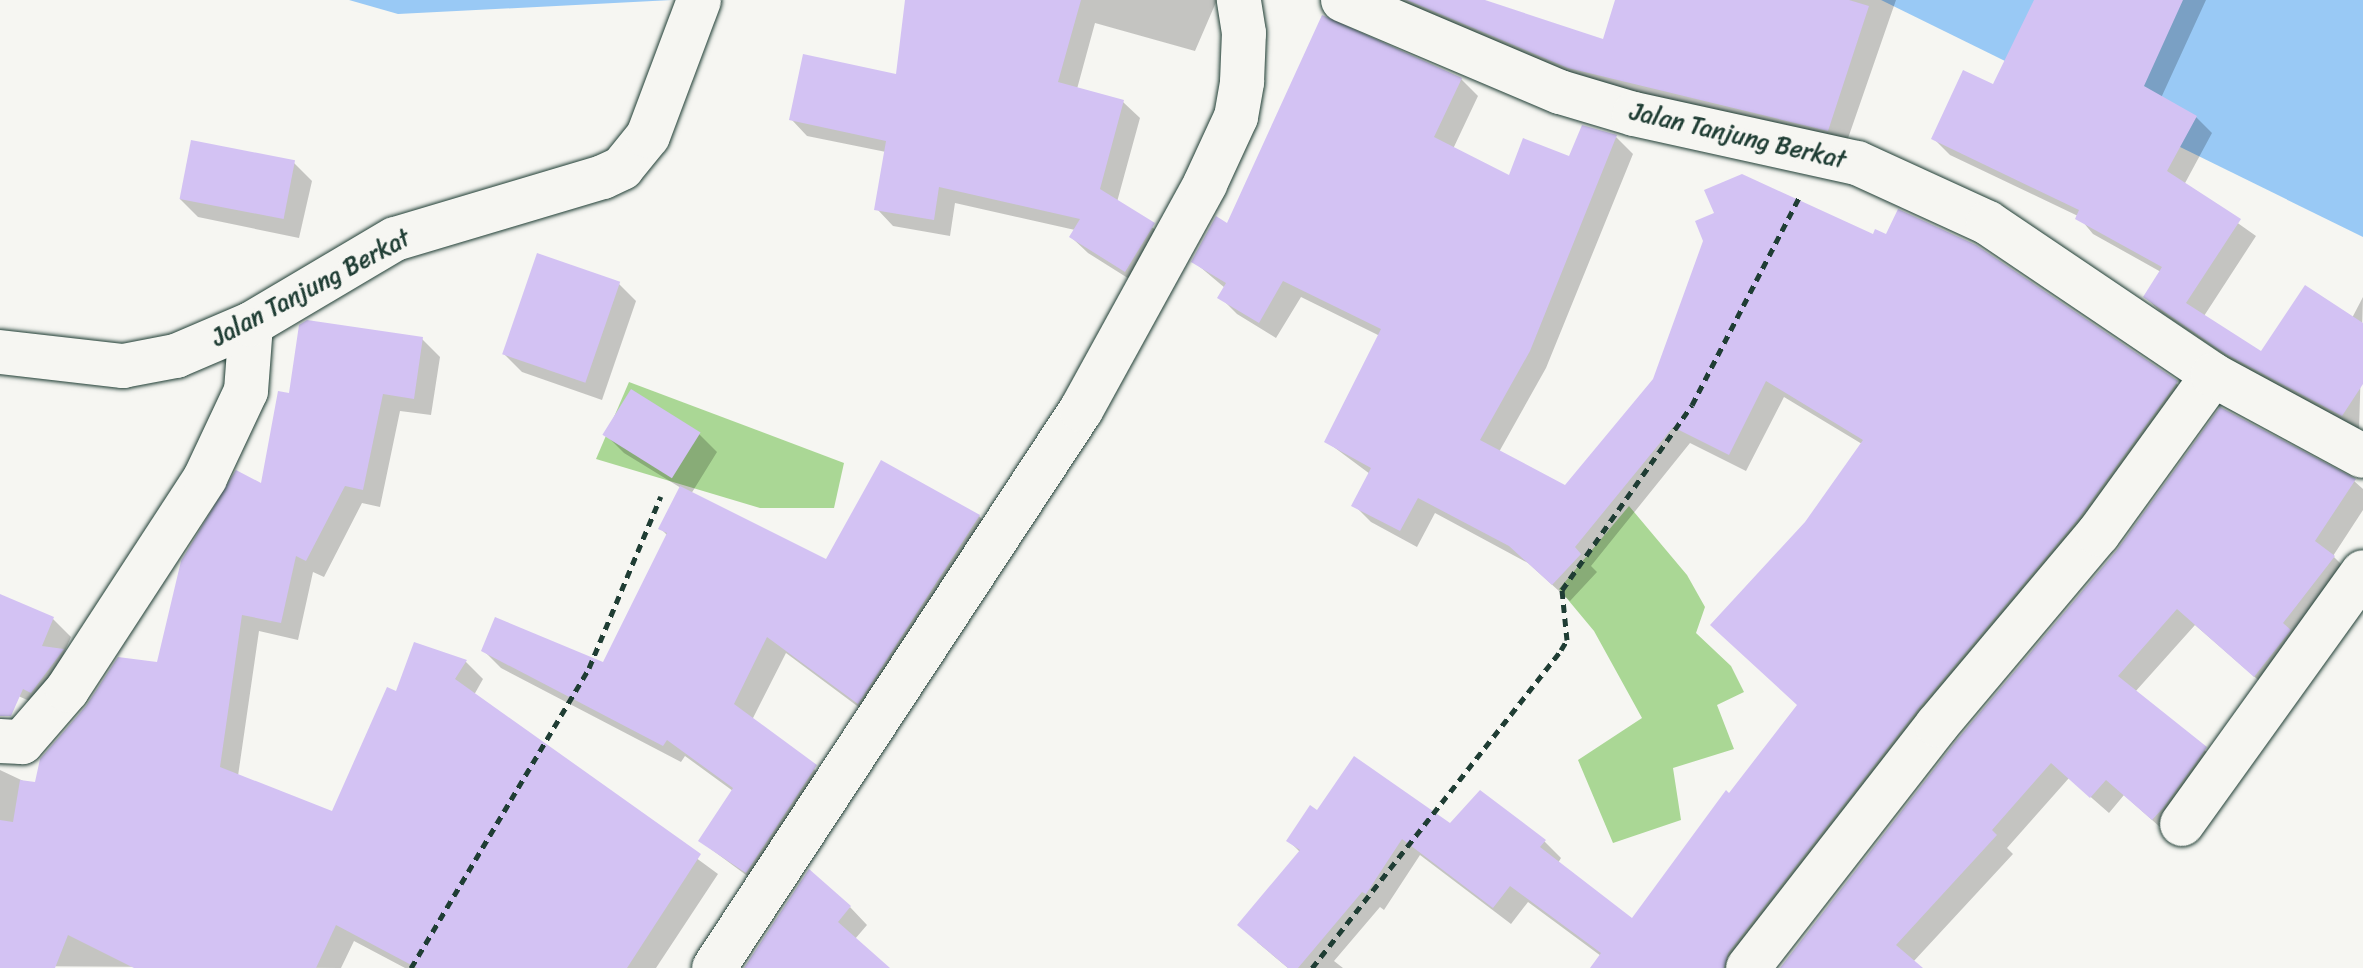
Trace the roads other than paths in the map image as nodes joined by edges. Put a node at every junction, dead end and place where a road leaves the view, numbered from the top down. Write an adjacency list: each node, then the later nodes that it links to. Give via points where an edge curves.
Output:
1 (699, 0): 4 (street, Jalan Tanjung Berkat, via 648,136 622,168 395,239)
2 (1239, 0): 11 (street, via 1244,33 1236,117 1205,184 1081,410)
3 (1343, 0): 6 (street, Jalan Tanjung Berkat, via 1560,92 1634,114 1818,150 1988,223)
4 (251, 324): 5 (street, Jalan Tanjung Berkat, via 176,356 123,366); 9 (street, via 246,391 205,478 67,690 22,742)
5 (0, 352)
6 (2213, 375): 7 (street, Jalan Tanjung Berkat); 12 (street, via 2098,534 1937,725)
7 (2363, 456)
8 (2363, 572): 10 (street)
9 (0, 741)
10 (2182, 824)
11 (714, 968)
12 (1748, 968)

